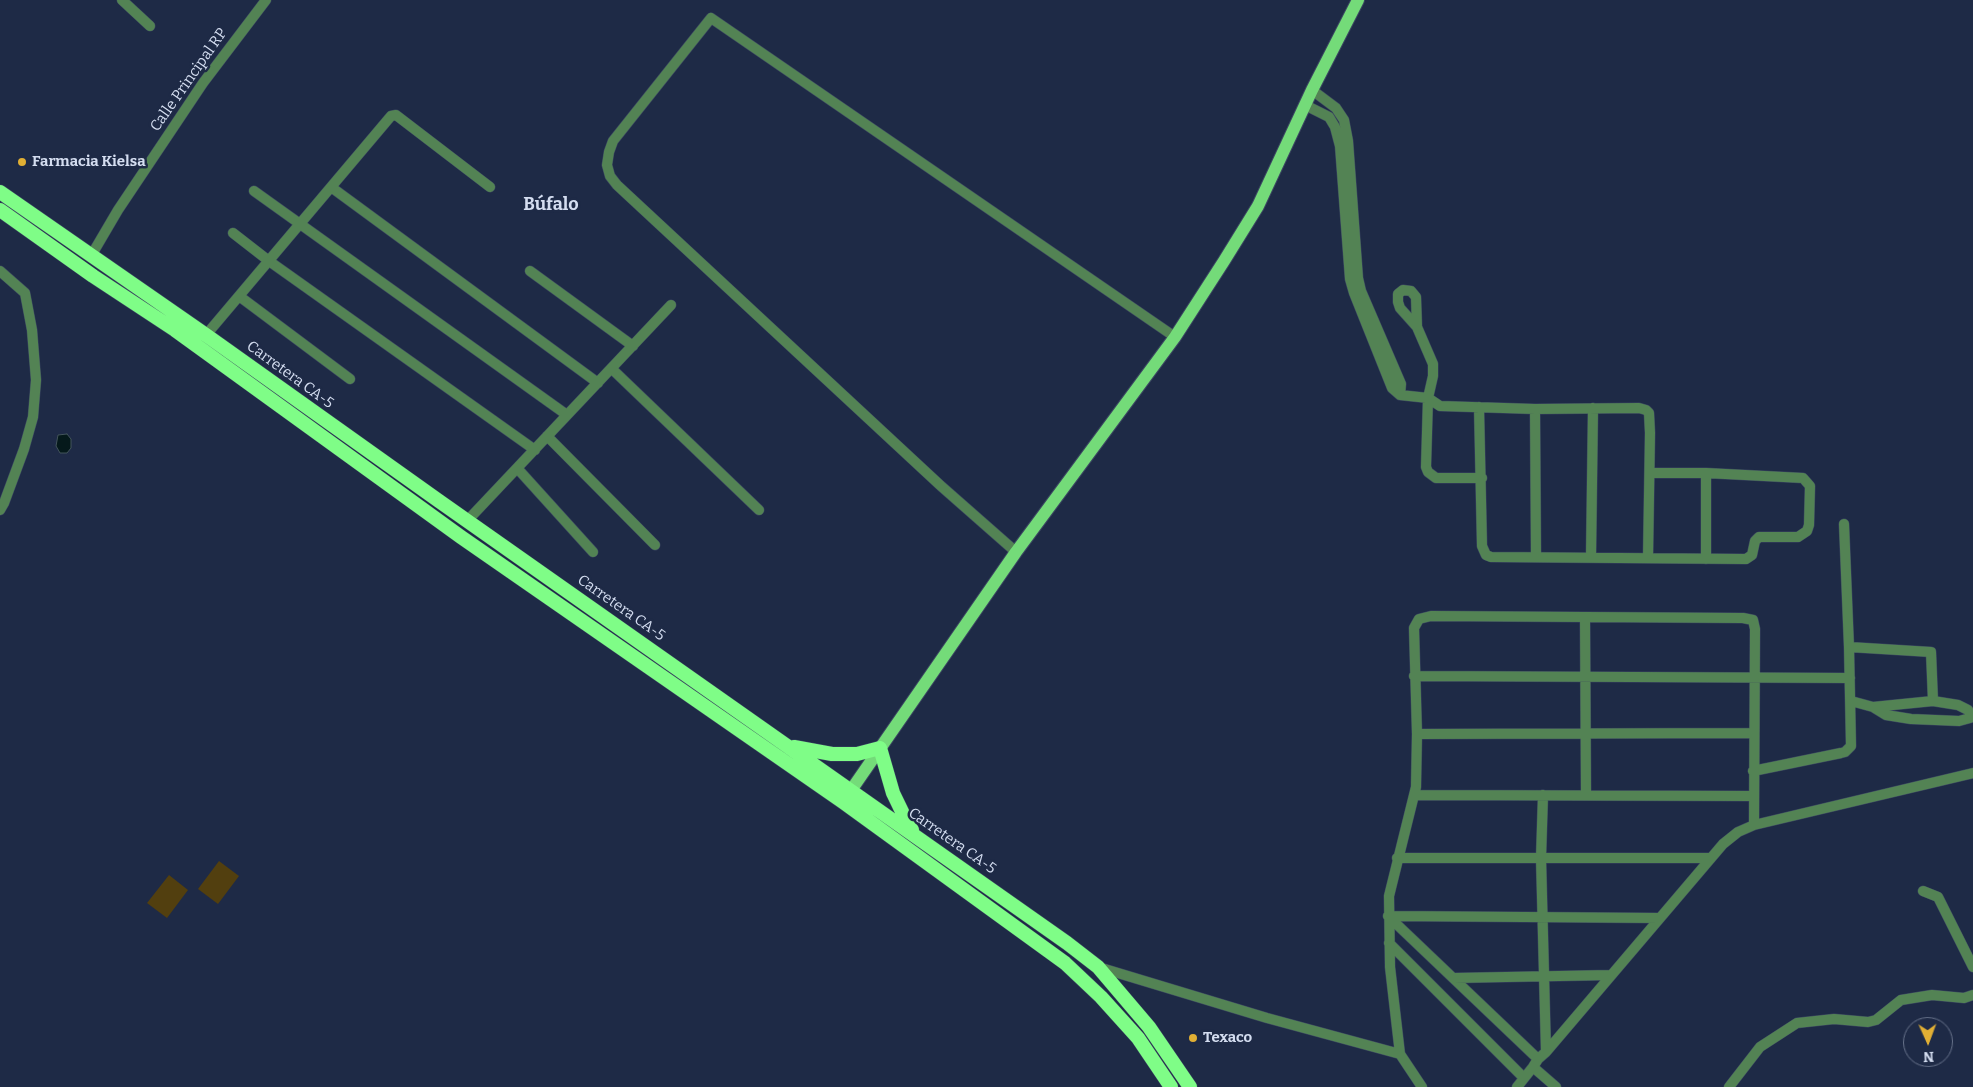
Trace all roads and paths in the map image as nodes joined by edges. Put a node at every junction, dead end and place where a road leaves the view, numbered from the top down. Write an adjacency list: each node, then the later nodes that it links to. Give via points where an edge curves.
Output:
1 (266, 0): 16 (street, Calle Principal RP, via 204,83 118,210)
2 (1358, 0): 5 (main road)
3 (129, 2): 4 (street)
4 (150, 26)
5 (1312, 90): 6 (main road); 31 (street, via 1336,108 1344,120 1358,278 1401,384)
6 (1305, 105): 25 (main road, via 1258,206); 31 (street, via 1329,117 1335,128 1340,146 1350,279 1392,388)
7 (331, 187): 8 (street, via 394,115); 13 (street); 30 (street)
8 (490, 187)
9 (254, 191): 13 (street)
10 (0, 192): 16 (highway, Carretera CA-5)
11 (0, 210): 14 (highway, Carretera CA-5)
12 (0, 218): 14 (highway, via 8,224)
13 (300, 224): 17 (street); 36 (street)
14 (26, 228): 23 (highway, Carretera CA-5)
15 (233, 233): 17 (street)
16 (92, 256): 24 (highway, Carretera CA-5)
17 (269, 261): 20 (street); 38 (street)
18 (0, 271): 43 (street, via 25,294 36,380 33,417)
19 (530, 271): 26 (street)
20 (239, 296): 24 (street); 29 (street)
21 (671, 306): 26 (street)
22 (1417, 327): 32 (street, via 1433,364 1434,376)
23 (174, 330): 28 (highway, via 257,380); 75 (highway, Carretera CA-5, via 494,560)
24 (206, 335): 28 (highway, Carretera CA-5)
25 (1175, 337): 49 (main road); 49 (street, via 711,18 613,141 607,165 617,185)
26 (633, 346): 27 (street)
27 (612, 368): 30 (street); 44 (street)
28 (265, 376): 45 (highway, Carretera CA-5)
29 (350, 380)
30 (598, 384): 36 (street)
31 (1400, 395): 32 (street)
32 (1428, 398): 33 (street, via 1440,406); 42 (street, via 1428,472 1441,479)
33 (1479, 407): 35 (street); 42 (street)
34 (1593, 408): 35 (street); 40 (street, via 1639,408 1649,413); 51 (street)
35 (1535, 409): 50 (street)
36 (567, 415): 37 (street)
37 (547, 436): 38 (street); 47 (street)
38 (535, 450): 39 (street)
39 (518, 468): 45 (street); 48 (street)
40 (1650, 473): 41 (street); 52 (street)
41 (1706, 473): 53 (street); 53 (street, via 1798,478 1807,480 1810,486 1809,525 1804,534 1760,537 1755,541 1752,555 1746,559)
42 (1482, 478): 50 (street, via 1483,551 1491,557)
43 (0, 510)
44 (759, 510)
45 (467, 521): 66 (highway, Carretera CA-5)
46 (1844, 524): 55 (street)
47 (655, 545)
48 (593, 552)
49 (1016, 552): 67 (main road)
50 (1536, 557): 51 (street)
51 (1591, 557): 52 (street)
52 (1648, 558): 53 (street)
53 (1706, 559)
54 (1585, 617): 56 (street, via 1430,616 1419,619 1414,628); 57 (street); 58 (street, via 1753,620)
55 (1850, 647): 59 (street); 61 (street, via 1931,652)
56 (1414, 676): 57 (street); 65 (street)
57 (1585, 676): 58 (street); 63 (street)
58 (1754, 676): 59 (street); 64 (street)
59 (1850, 678): 60 (street)
60 (1850, 701): 62 (street); 68 (street, via 1852,741 1845,752)
61 (1933, 701): 62 (street); 62 (street, via 1958,704 1972,716 1959,721 1927,721 1895,717)
62 (1873, 707)
63 (1585, 733): 64 (street); 65 (street); 73 (street)
64 (1754, 733): 68 (street)
65 (1417, 734): 71 (street)
66 (788, 745): 67 (highway, via 832,754 857,754); 70 (highway, Carretera CA-5)
67 (880, 748): 70 (main road); 77 (highway, via 893,793)
68 (1754, 771): 74 (street)
69 (1973, 773): 76 (street)
70 (851, 790): 75 (main road); 77 (highway, Carretera CA-5)
71 (1414, 795): 72 (street); 78 (street)
72 (1543, 795): 73 (street); 79 (street)
73 (1586, 795): 74 (street)
74 (1754, 796): 76 (street)
75 (842, 802): 95 (highway, Carretera CA-5, via 1065,963 1138,1038)
76 (1754, 825): 80 (street, via 1738,832)
77 (917, 836): 86 (highway, Carretera CA-5)
78 (1397, 858): 79 (street); 82 (street)
79 (1541, 858): 80 (street); 83 (street)
80 (1711, 858): 84 (street)
81 (1923, 891): 87 (street, via 1938,897)
82 (1388, 916): 83 (street); 85 (street); 90 (street)
83 (1543, 918): 84 (street); 89 (street)
84 (1660, 918): 88 (street)
85 (1389, 943): 92 (street); 94 (street)
86 (1098, 967): 92 (street); 96 (highway, Carretera CA-5, via 1149,1028)
87 (1973, 967)
88 (1611, 975): 89 (street); 93 (street)
89 (1543, 976): 90 (street); 93 (street)
90 (1454, 978): 93 (street)
91 (1973, 995): 100 (street, via 1964,998 1932,995 1901,1000 1876,1020 1868,1022 1834,1019 1797,1023 1760,1047)
92 (1400, 1054): 97 (street)
93 (1539, 1060): 94 (street); 99 (street)
94 (1524, 1078): 98 (street)
95 (1171, 1087)
96 (1190, 1087)
97 (1422, 1087)
98 (1517, 1087)
99 (1556, 1087)
100 (1730, 1087)

